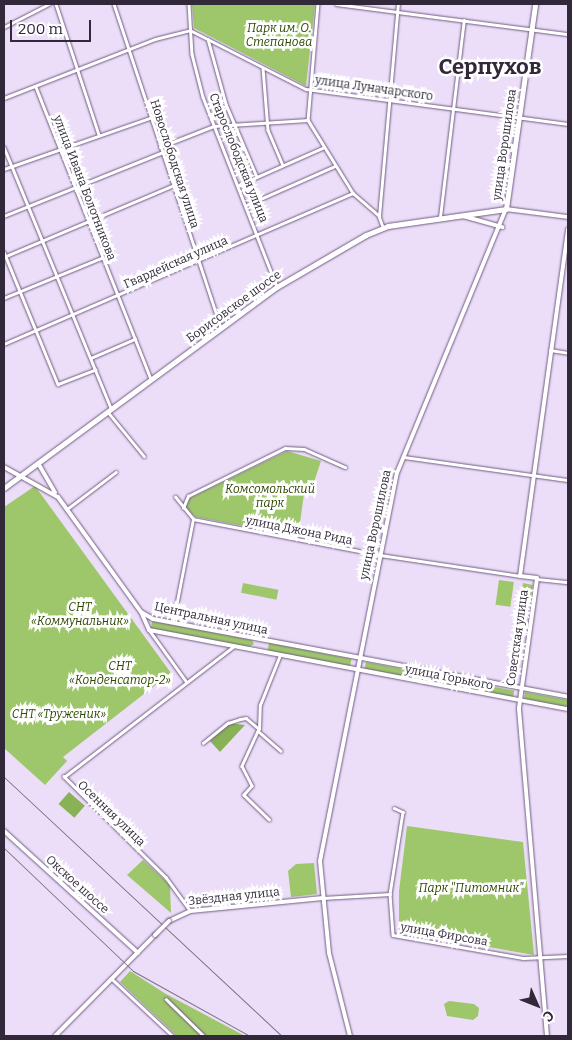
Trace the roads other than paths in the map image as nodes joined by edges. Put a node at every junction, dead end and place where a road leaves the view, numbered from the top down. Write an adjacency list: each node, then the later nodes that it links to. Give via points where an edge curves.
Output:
1 (49, 4): 11 (street)
2 (56, 4): 18 (street)
3 (114, 4): 16 (street, Новослободская улица)
4 (188, 4): 13 (street, Старослободская улица)
5 (318, 4): 20 (street)
6 (336, 4): 9 (street)
7 (398, 4): 9 (street)
8 (535, 4): 12 (main road, улица Ворошилова)
9 (398, 13): 10 (street); 22 (street)
10 (464, 20): 12 (street); 23 (street)
11 (4, 27)
12 (531, 29): 14 (street); 25 (main road, улица Ворошилова)
13 (190, 30): 15 (street, улица Луначарского); 16 (street); 30 (street, Старослободская улица, via 192,54)
14 (568, 34)
15 (208, 39): 17 (street, улица Луначарского); 28 (street)
16 (128, 50): 18 (street); 24 (street, Новослободская улица)
17 (263, 68): 20 (street, улица Луначарского); 26 (street)
18 (79, 70): 19 (street); 31 (street)
19 (36, 87): 21 (street); 35 (street, улица Ивана Болотникова)
20 (309, 89): 22 (street, улица Луначарского); 27 (street)
21 (4, 98)
22 (390, 101): 23 (street, улица Луначарского); 51 (street)
23 (452, 109): 25 (street, улица Луначарского); 54 (street)
24 (150, 118): 31 (street); 33 (street, Новослободская улица)
25 (520, 118): 29 (street, улица Луначарского); 48 (main road, улица Ворошилова)
26 (266, 120): 27 (street); 28 (street); 37 (street)
27 (308, 120): 34 (street)
28 (234, 124): 30 (street); 41 (street)
29 (568, 124)
30 (214, 126): 33 (street); 42 (street, Старослободская улица)
31 (99, 135): 35 (street)
32 (4, 147): 38 (street)
33 (160, 147): 36 (street, Новослободская улица)
34 (322, 148): 37 (street); 39 (street)
35 (57, 149): 38 (street); 44 (street, улица Ивана Болотникова)
36 (161, 153): 43 (street, Новослободская улица); 44 (street)
37 (283, 165): 41 (street)
38 (11, 166): 40 (street); 47 (street)
39 (335, 166): 45 (street); 46 (street)
40 (4, 169)
41 (257, 177): 42 (street)
42 (239, 185): 46 (street, Старослободская улица)
43 (172, 186): 56 (street); 64 (street, Новослободская улица)
44 (72, 187): 47 (street); 56 (street, улица Ивана Болотникова)
45 (353, 193): 51 (street); 60 (street, Гвардейская улица)
46 (247, 205): 60 (street, Старослободская улица)
47 (27, 206): 50 (street); 61 (street)
48 (506, 209): 49 (main road, Борисовское шоссе); 53 (street); 58 (street, улица Ворошилова)
49 (483, 212): 52 (main road, Борисовское шоссе); 55 (street)
50 (4, 216)
51 (379, 216): 57 (street)
52 (458, 216): 54 (main road, Борисовское шоссе); 55 (street)
53 (568, 217)
54 (440, 218): 57 (main road, Борисовское шоссе)
55 (483, 219): 58 (street)
56 (87, 222): 61 (street); 63 (street, улица Ивана Болотникова)
57 (383, 227): 66 (main road, Борисовское шоссе)
58 (502, 227): 82 (street, улица Ворошилова)
59 (568, 230): 75 (street, Советская улица)
60 (260, 235): 64 (street, Гвардейская улица); 66 (street, Старослободская улица)
61 (42, 242): 62 (street); 65 (street)
62 (4, 255): 67 (street)
63 (102, 258): 65 (street); 69 (street, улица Ивана Болотникова)
64 (198, 263): 69 (street, Гвардейская улица); 71 (street, Новослободская улица)
65 (55, 276): 67 (street); 70 (street)
66 (277, 287): 71 (main road, Борисовское шоссе)
67 (20, 291): 68 (street); 72 (street)
68 (4, 298)
69 (118, 298): 70 (street, Гвардейская улица); 73 (street, улица Ивана Болотникова)
70 (72, 317): 72 (street, Гвардейская улица); 77 (street)
71 (221, 328): 79 (main road, Борисовское шоссе)
72 (36, 331): 74 (street, Гвардейская улица); 78 (street, via 58,384)
73 (135, 339): 77 (street); 79 (street, улица Ивана Болотникова)
74 (4, 344)
75 (550, 350): 76 (street); 87 (street, Советская улица)
76 (568, 353)
77 (90, 359): 78 (street)
78 (95, 370): 80 (street)
79 (151, 379): 80 (main road, Борисовское шоссе)
80 (109, 409): 81 (street); 83 (main road, Борисовское шоссе)
81 (144, 456)
82 (403, 457): 87 (street); 96 (street, улица Ворошилова)
83 (38, 463): 88 (main road, Борисовское шоссе); 91 (street)
84 (4, 467): 88 (street, Центральная улица)
85 (345, 467): 93 (street, via 304,449 285,448 188,496)
86 (116, 472): 94 (street)
87 (532, 475): 89 (street); 97 (street, Советская улица)
88 (22, 476): 90 (main road, Борисовское шоссе); 91 (street, Центральная улица)
89 (568, 480)
90 (4, 486)
91 (58, 497): 94 (street, Центральная улица)
92 (175, 497): 93 (street)
93 (183, 508): 95 (street)
94 (66, 509): 100 (street, Центральная улица)
95 (193, 519): 96 (street, улица Джона Рида); 102 (street)
96 (380, 555): 97 (street, улица Джона Рида); 110 (street, улица Ворошилова)
97 (520, 576): 98 (street, Советская улица)
98 (536, 578): 99 (street); 113 (street, Советская улица)
99 (568, 582)
100 (141, 612): 101 (street, Центральная улица); 103 (street)
101 (153, 619): 102 (street, Центральная улица); 103 (street)
102 (174, 622): 104 (street, Центральная улица)
103 (148, 628): 106 (street, Центральная улица); 112 (street)
104 (253, 639): 105 (street, Центральная улица); 107 (street)
105 (266, 641): 108 (street); 110 (street, Центральная улица)
106 (234, 646): 107 (street, Центральная улица); 112 (street, Осенняя улица)
107 (250, 649): 108 (street, Центральная улица)
108 (264, 652): 109 (street, Центральная улица)
109 (280, 655): 111 (street, Центральная улица); 117 (street, via 260,705)
110 (359, 659): 111 (street, улица Ворошилова); 113 (street, улица Горького)
111 (357, 670): 115 (street, улица Горького); 124 (street, улица Ворошилова, via 320,861)
112 (186, 682): 125 (street, Осенняя улица, via 64,778 166,878)
113 (521, 689): 114 (street, улица Горького); 115 (street, Советская улица)
114 (568, 698)
115 (520, 701): 116 (street, улица Горького); 128 (street, Советская улица)
116 (568, 709)
117 (258, 730): 118 (street, via 246,718 240,719 228,723); 119 (street); 121 (street, via 242,766 252,786 244,795)
118 (203, 743)
119 (281, 751)
120 (394, 808): 123 (street, via 403,812)
121 (269, 819)
122 (4, 832): 126 (street, Окское шоссе)
123 (390, 894): 124 (street); 128 (street, улица Фирсова, via 396,936)
124 (323, 898): 125 (street, Звёздная улица); 134 (street, улица Ворошилова, via 329,953)
125 (190, 911): 126 (street, Звёздная улица, bridge, via 169,921)
126 (138, 953): 129 (street)
127 (568, 956): 128 (street, улица Фирсова)
128 (540, 959): 135 (street, Советская улица)
129 (112, 979): 131 (street); 132 (street)
130 (166, 999): 133 (street)
131 (55, 1036)
132 (173, 1036)
133 (204, 1036)
134 (350, 1036)
135 (547, 1036)

